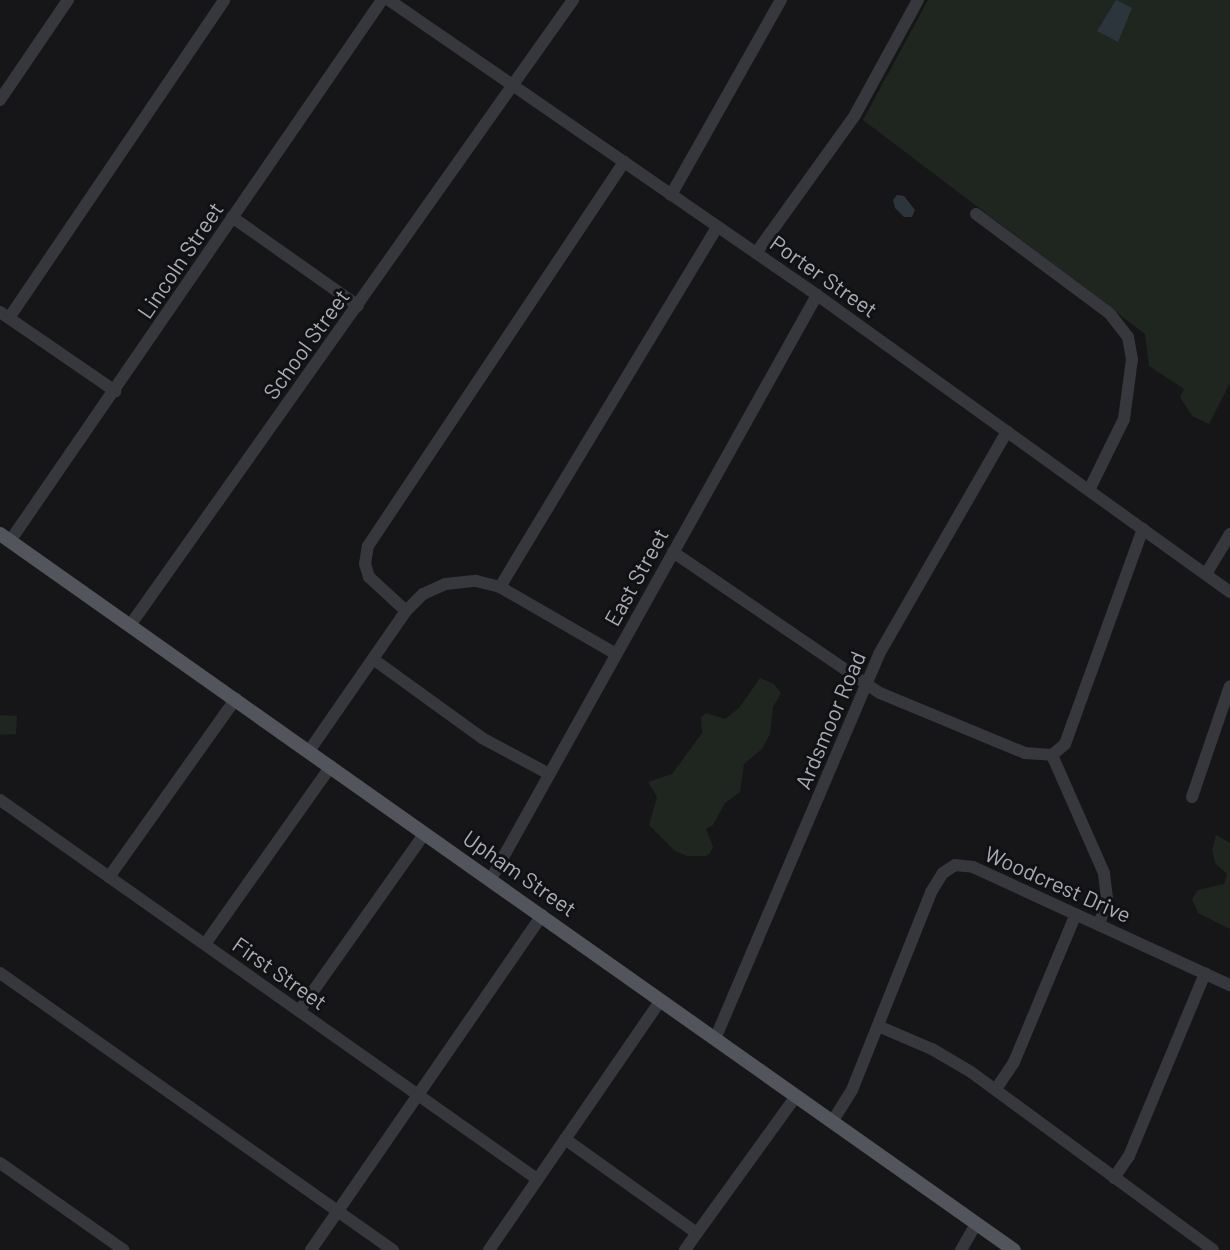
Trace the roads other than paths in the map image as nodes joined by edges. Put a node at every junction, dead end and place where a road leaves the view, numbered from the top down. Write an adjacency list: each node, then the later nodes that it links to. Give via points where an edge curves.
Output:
1 (68, 0): 9 (street)
2 (224, 0): 18 (street)
3 (382, 0): 13 (street, Lincoln Street)
4 (389, 0): 8 (street, Porter Street)
5 (573, 0): 8 (street, School Street)
6 (781, 0): 11 (street)
7 (918, 0): 15 (street, via 855,115)
8 (512, 86): 10 (street, Porter Street); 17 (street, School Street)
9 (0, 100)
10 (624, 162): 11 (street, Porter Street); 29 (street, via 368,546 369,577)
11 (671, 195): 14 (street, Porter Street)
12 (976, 214): 21 (street, via 1110,314 1128,337 1132,359 1124,419)
13 (232, 217): 17 (street); 19 (street, Lincoln Street)
14 (717, 227): 15 (street, Porter Street); 27 (street)
15 (756, 253): 16 (street, Porter Street)
16 (817, 295): 20 (street, Porter Street); 25 (street, East Street)
17 (358, 306): 30 (street, School Street)
18 (4, 315): 19 (street)
19 (115, 391): 24 (street, Lincoln Street)
20 (1007, 431): 21 (street, Porter Street); 33 (street, Ardsmoor Road, via 890,633)
21 (1089, 490): 22 (street, Porter Street)
22 (1143, 529): 26 (street, Porter Street); 37 (street, via 1065,744)
23 (1230, 534): 26 (street)
24 (5, 538): 30 (main road, Upham Street)
25 (673, 552): 31 (street, East Street); 33 (street)
26 (1206, 574): 28 (street, Porter Street)
27 (500, 587): 29 (street, via 476,581 445,584 423,594); 31 (street)
28 (1230, 592)
29 (406, 611): 32 (street)
30 (131, 624): 35 (main road, Upham Street)
31 (616, 654): 39 (street, East Street)
32 (373, 659): 36 (street); 39 (street, via 482,738)
33 (867, 684): 37 (street, via 1025,753); 55 (street, Ardsmoor Road)
34 (1230, 686): 40 (street)
35 (236, 698): 36 (main road, Upham Street); 43 (street)
36 (309, 751): 38 (main road, Upham Street)
37 (1052, 755): 47 (street, via 1104,873 1107,898)
38 (331, 766): 42 (main road, Upham Street); 48 (street)
39 (549, 774): 44 (street, East Street)
40 (1192, 797)
41 (0, 800): 43 (street, First Street)
42 (425, 833): 44 (main road, Upham Street); 53 (street)
43 (109, 877): 48 (street, First Street)
44 (491, 879): 46 (main road, Upham Street)
45 (1076, 914): 47 (street, Woodcrest Drive); 54 (street, Woodcrest Drive, via 973,867 952,866 931,892); 56 (street, via 1014,1062)
46 (542, 915): 52 (main road, Upham Street); 57 (street)
47 (1099, 925): 50 (street, Woodcrest Drive)
48 (205, 944): 53 (street, First Street)
49 (0, 973): 64 (street)
50 (1205, 973): 51 (street, Woodcrest Drive); 62 (street, via 1129,1156)
51 (1230, 985)
52 (661, 1000): 55 (main road, Upham Street); 60 (street)
53 (299, 1011): 57 (street, First Street)
54 (878, 1026): 56 (street, via 941,1054); 59 (street, Woodcrest Drive, via 849,1096)
55 (715, 1039): 58 (main road, Upham Street)
56 (996, 1089): 62 (street)
57 (419, 1096): 63 (street, First Street); 64 (street)
58 (796, 1096): 59 (main road, Upham Street); 66 (street)
59 (832, 1122): 65 (main road, Upham Street)
60 (565, 1139): 63 (street); 66 (street)
61 (0, 1163): 67 (street)
62 (1114, 1178): 74 (street)
63 (537, 1179): 70 (street)
64 (338, 1211): 68 (street); 69 (street)
65 (976, 1224): 72 (street); 73 (main road, Upham Street)
66 (697, 1233): 71 (street)
67 (124, 1250)
68 (311, 1250)
69 (393, 1250)
70 (489, 1250)
71 (685, 1250)
72 (961, 1250)
73 (1014, 1250)
74 (1213, 1250)

